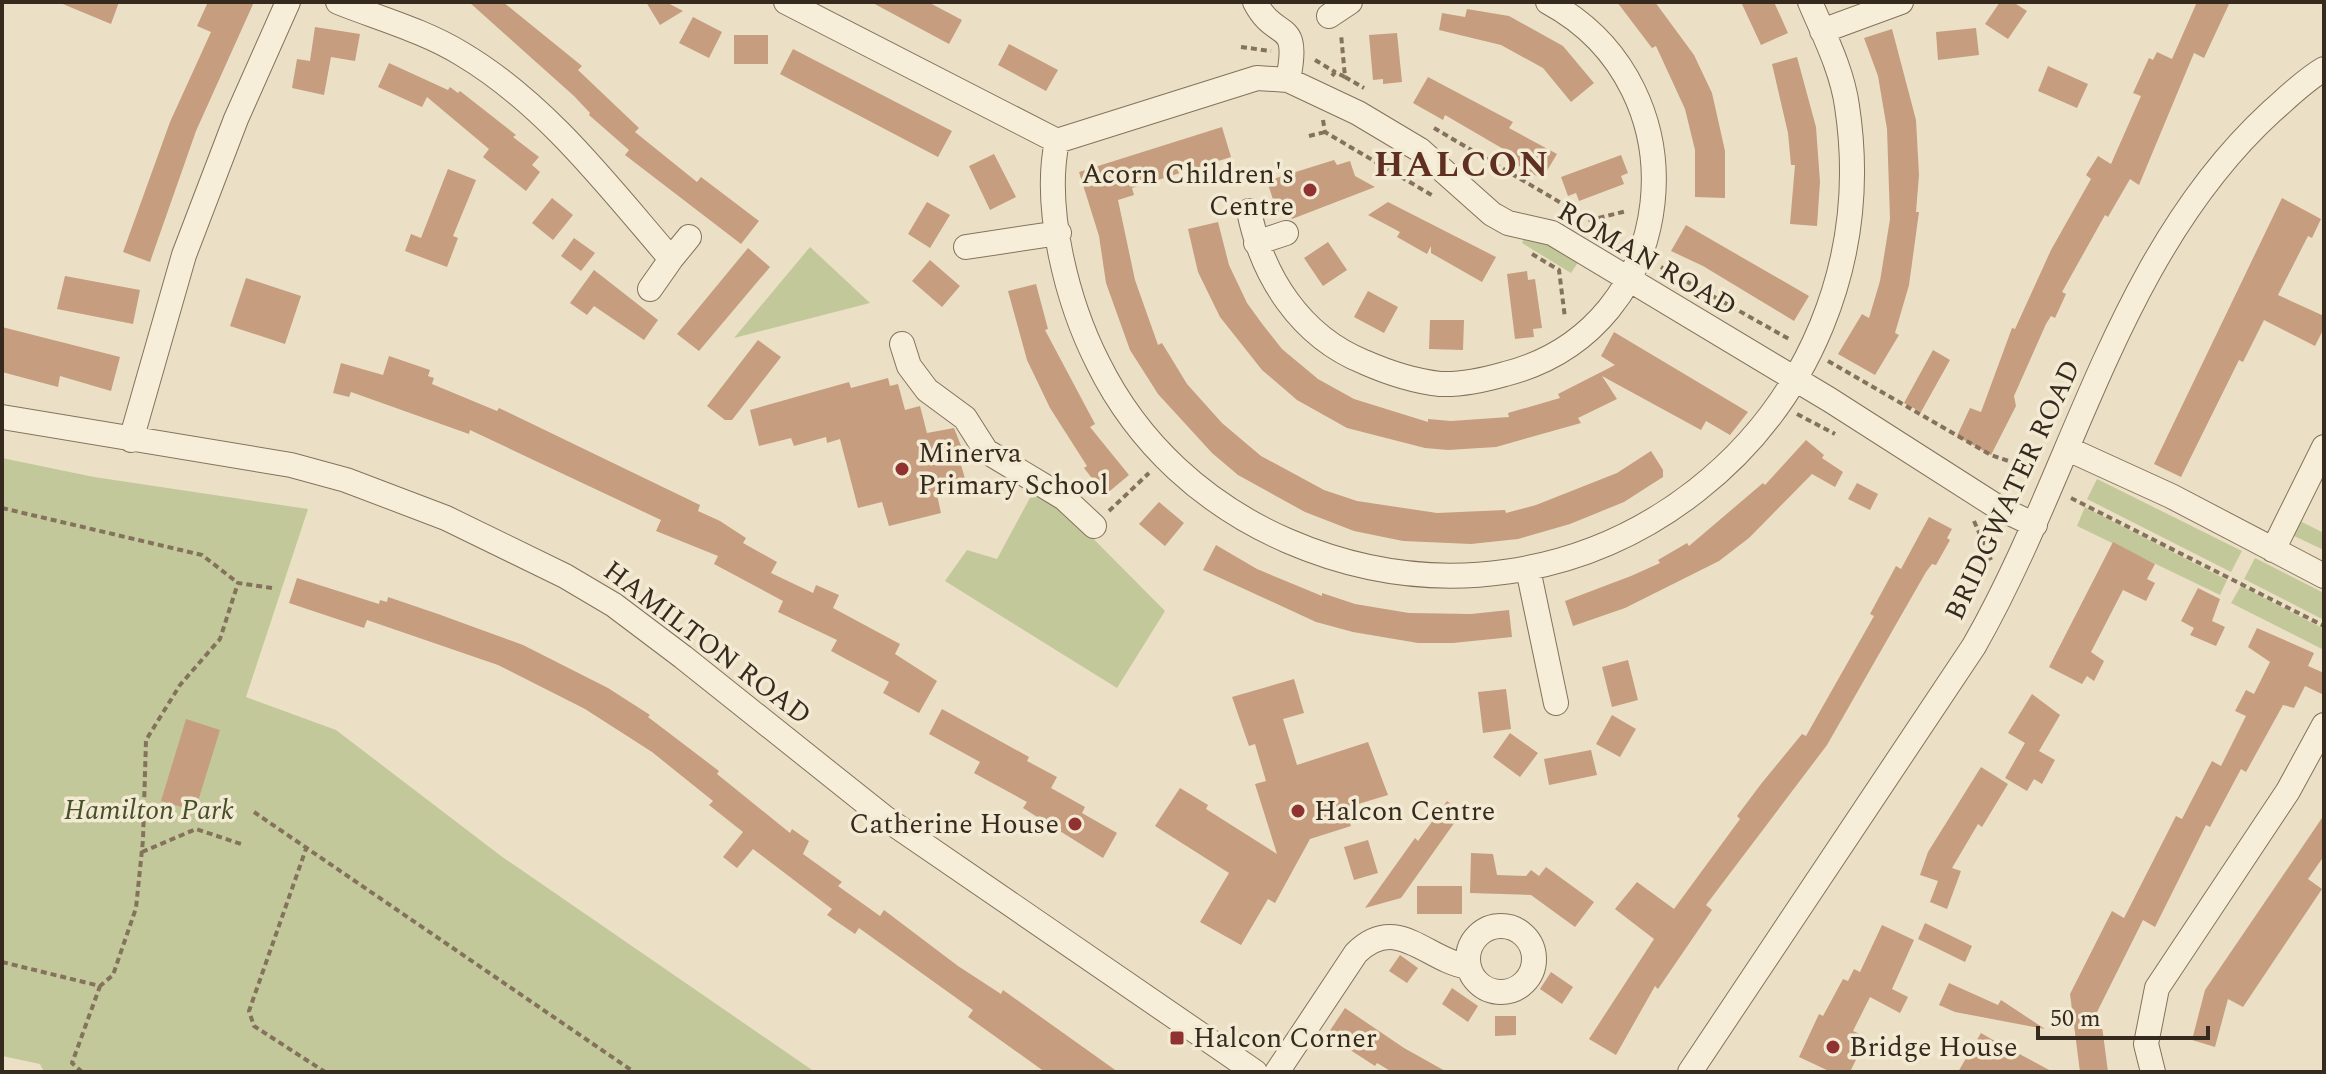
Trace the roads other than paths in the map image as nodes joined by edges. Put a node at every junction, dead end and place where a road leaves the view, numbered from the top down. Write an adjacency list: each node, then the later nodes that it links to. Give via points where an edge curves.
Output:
1 (288, 2): 26 (street, via 184,255)
2 (338, 2): 20 (street, via 459,52 490,72 572,146)
3 (786, 2): 13 (street)
4 (1255, 2): 9 (street)
5 (1350, 2): 9 (street)
6 (1548, 2): 21 (street, via 1598,38 1639,98 1653,148 1656,188 1642,248)
7 (1810, 2): 10 (street)
8 (1901, 2): 10 (street)
9 (1315, 29): 12 (street, via 1294,49)
10 (1822, 31): 24 (street, via 1847,104 1852,204 1834,294)
11 (2324, 69): 28 (street, BRIDGWATER ROAD, via 2251,130 2184,212 2138,291)
12 (1288, 80): 13 (street, ROMAN ROAD, via 1257,78); 21 (street, ROMAN ROAD, via 1420,150 1492,214 1552,233)
13 (1057, 141): 15 (street, via 1051,168)
14 (1249, 211): 18 (street)
15 (1059, 233): 19 (street); 32 (street, via 1081,330 1110,386 1146,439 1194,486 1253,526 1366,568 1439,576)
16 (1286, 233): 18 (street)
17 (689, 237): 20 (street)
18 (1256, 243): 21 (street, via 1280,293 1326,339 1353,358 1388,372 1444,384 1524,369 1555,354 1610,309)
19 (966, 247)
20 (671, 259): 22 (street)
21 (1626, 279): 24 (street, ROMAN ROAD)
22 (650, 289)
23 (902, 344): 30 (street, via 909,366 927,390 965,418 986,451 1064,498)
24 (1792, 379): 29 (street, ROMAN ROAD); 32 (street, via 1734,457 1679,506 1613,542)
25 (2, 417): 26 (street, HAMILTON ROAD)
26 (131, 440): 37 (street, HAMILTON ROAD, via 291,465 346,480 446,518 565,576 683,657 885,818)
27 (2324, 447): 31 (street)
28 (2068, 449): 29 (street, BRIDGWATER ROAD); 31 (street)
29 (2035, 525): 39 (street, BRIDGWATER ROAD, via 2001,597 1932,712)
30 (1094, 526)
31 (2273, 550): 33 (street)
32 (1528, 569): 34 (street)
33 (2324, 576)
34 (1556, 703)
35 (2324, 725): 40 (street, via 2280,803 2157,988 2146,1044)
36 (1468, 967): 38 (street, via 1397,937 1370,939)
37 (1255, 1072)
38 (1277, 1072)
39 (1690, 1072)
40 (2153, 1072)

